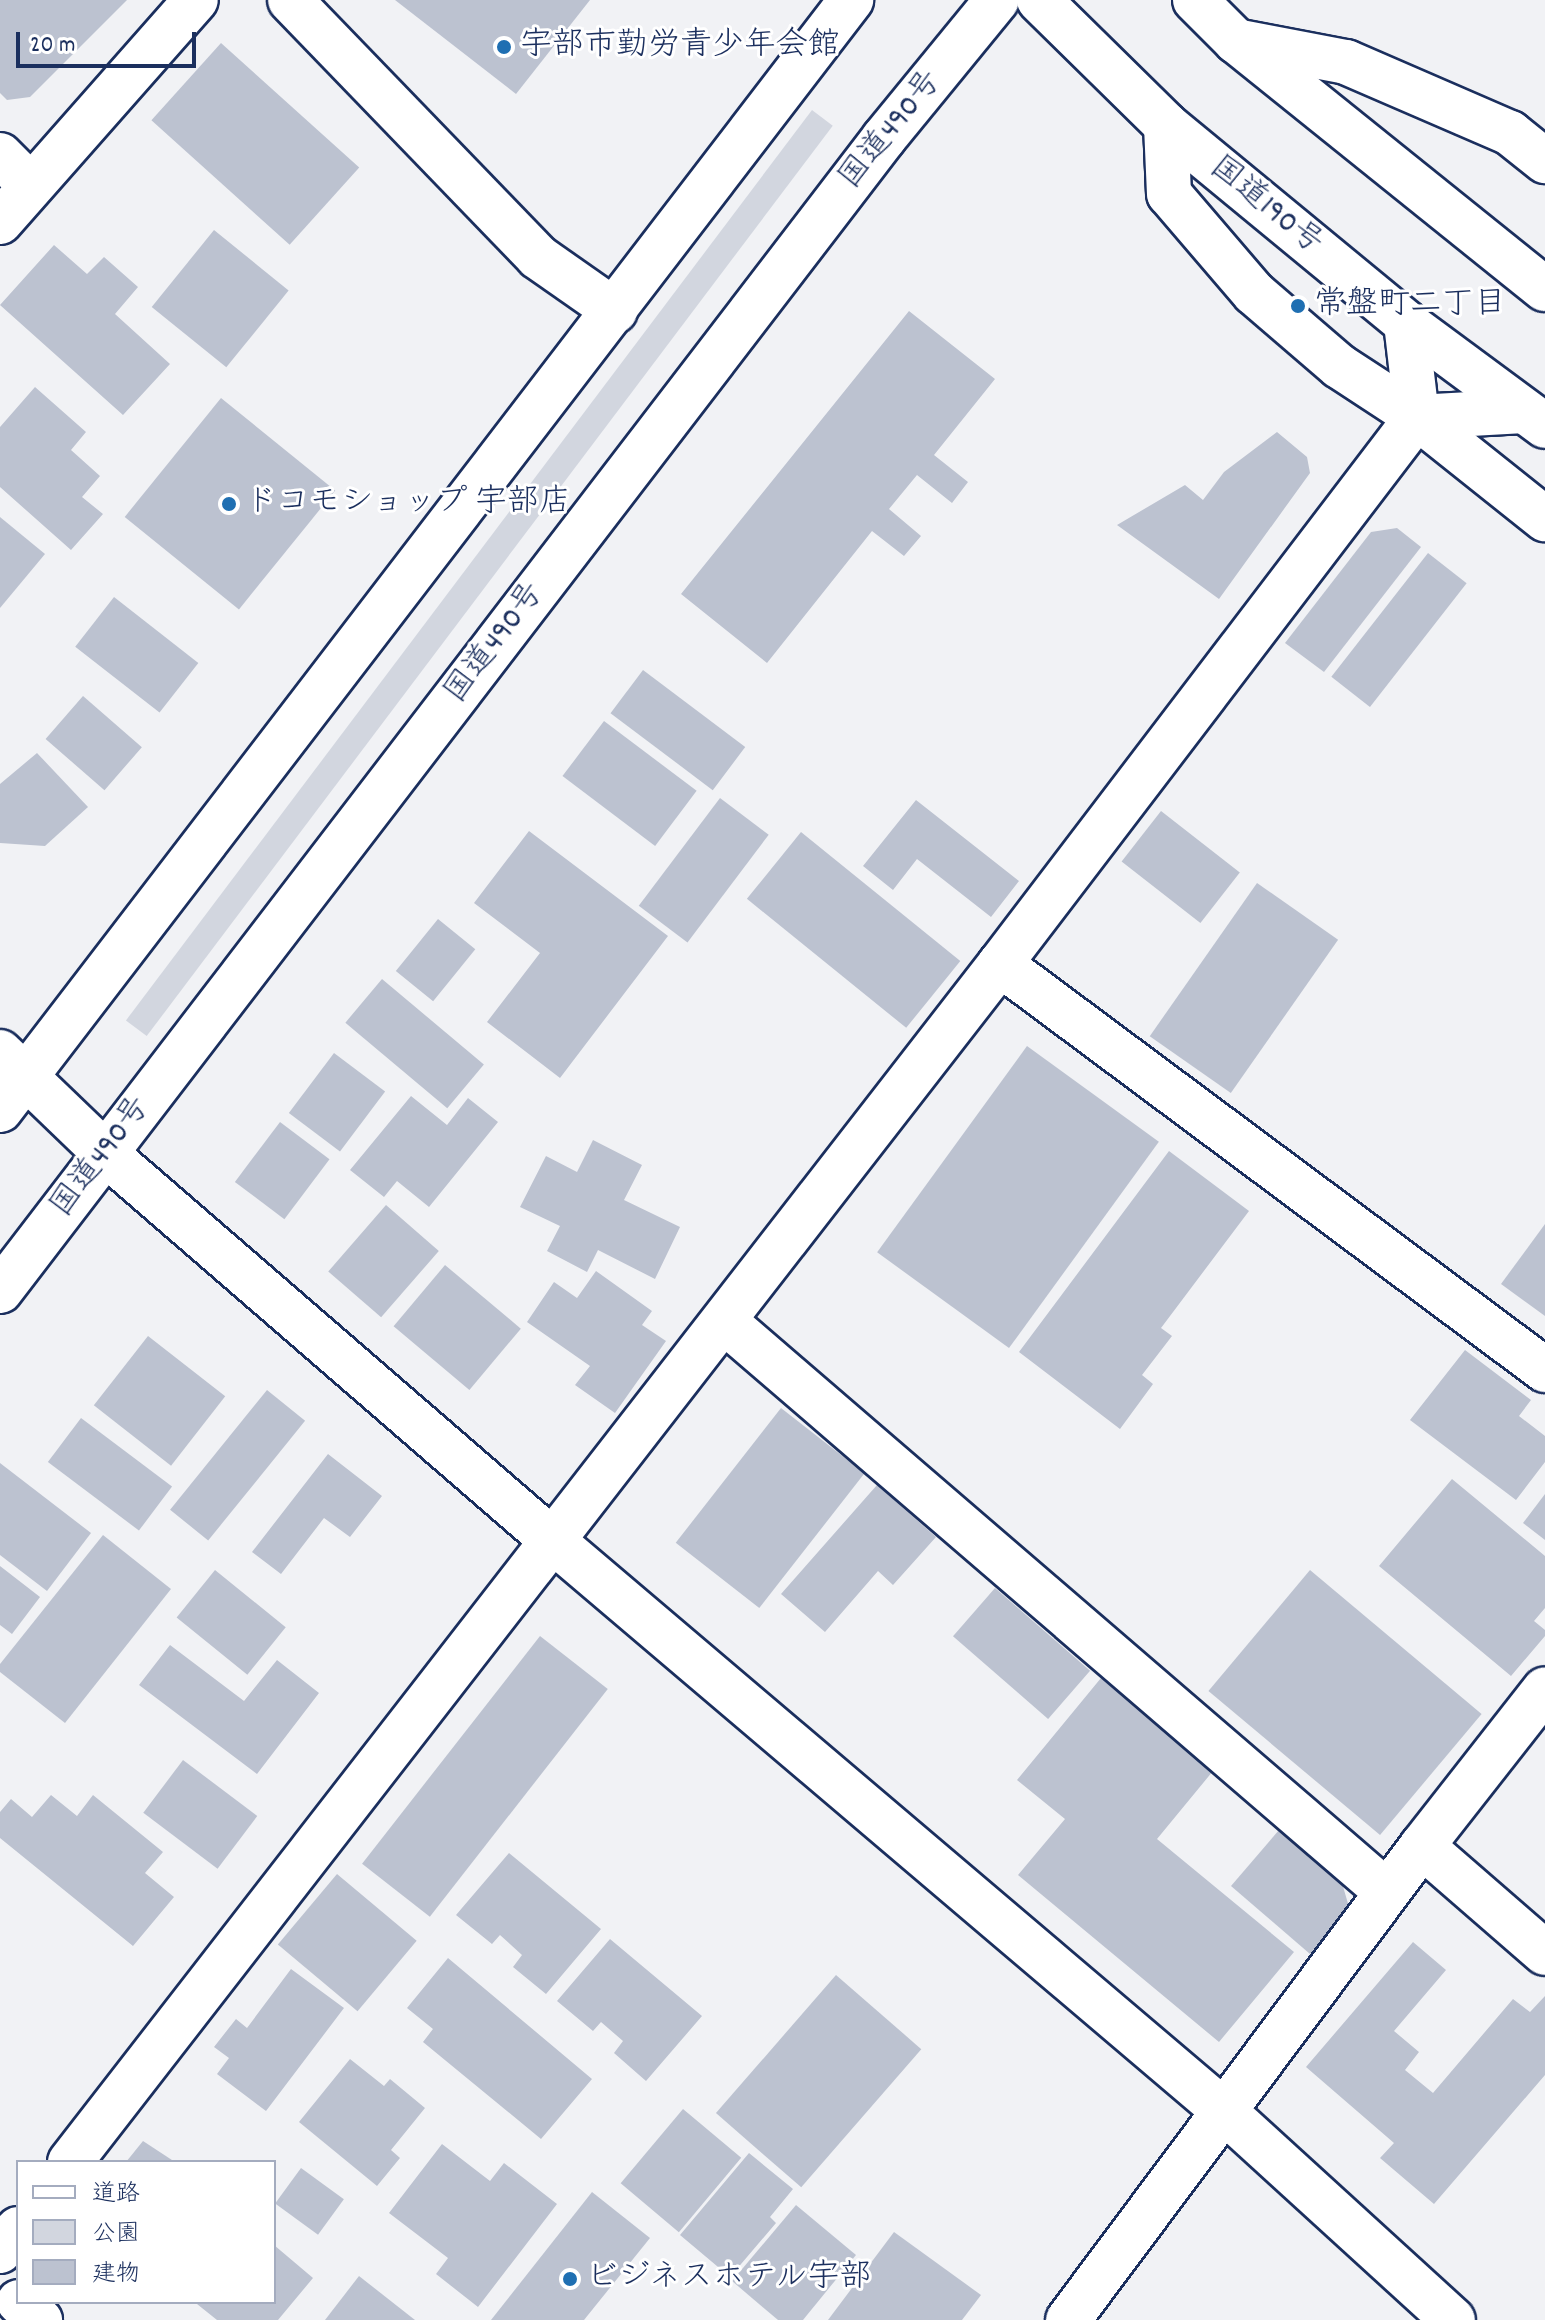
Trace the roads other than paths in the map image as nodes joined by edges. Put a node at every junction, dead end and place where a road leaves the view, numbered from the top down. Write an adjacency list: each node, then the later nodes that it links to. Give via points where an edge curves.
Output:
1 (196, 0): 11 (main road)
2 (290, 0): 14 (main road, via 538,257)
3 (851, 0): 14 (main road)
4 (997, 0): 21 (main road, 国道490号, via 884,138)
5 (1039, 0): 8 (main road, 国道190号)
6 (1195, 0): 7 (main road)
7 (1236, 41): 10 (main road, via 1346,62 1510,133); 13 (main road)
8 (1166, 125): 15 (main road, 国道190号); 16 (main road, via 1169,194 1197,227 1264,302 1339,366)
9 (0, 155): 11 (main road)
10 (1545, 161)
11 (30, 185): 12 (main road)
12 (0, 222)
13 (1545, 289)
14 (615, 311): 20 (main road)
15 (1406, 323): 16 (main road); 17 (main road, 国道190号)
16 (1417, 417): 17 (main road); 18 (main road); 19 (main road)
17 (1534, 418)
18 (1545, 519)
19 (1000, 964): 23 (main road); 24 (main road)
20 (8, 1080): 21 (main road)
21 (106, 1154): 22 (main road, 国道490号); 25 (main road)
22 (0, 1291)
23 (724, 1321): 25 (main road); 28 (main road)
24 (1545, 1370)
25 (553, 1541): 30 (main road); 31 (main road)
26 (1545, 1689): 27 (main road)
27 (1422, 1846): 28 (main road); 29 (main road)
28 (1387, 1892): 30 (main road)
29 (1545, 1953)
30 (1224, 2111): 38 (main road); 39 (main road)
31 (72, 2160)
32 (16, 2231): 33 (main road)
33 (0, 2251)
34 (0, 2286): 35 (main road)
35 (16, 2300)
36 (20, 2304): 37 (main road)
37 (40, 2320)
38 (1068, 2320)
39 (1453, 2320)

